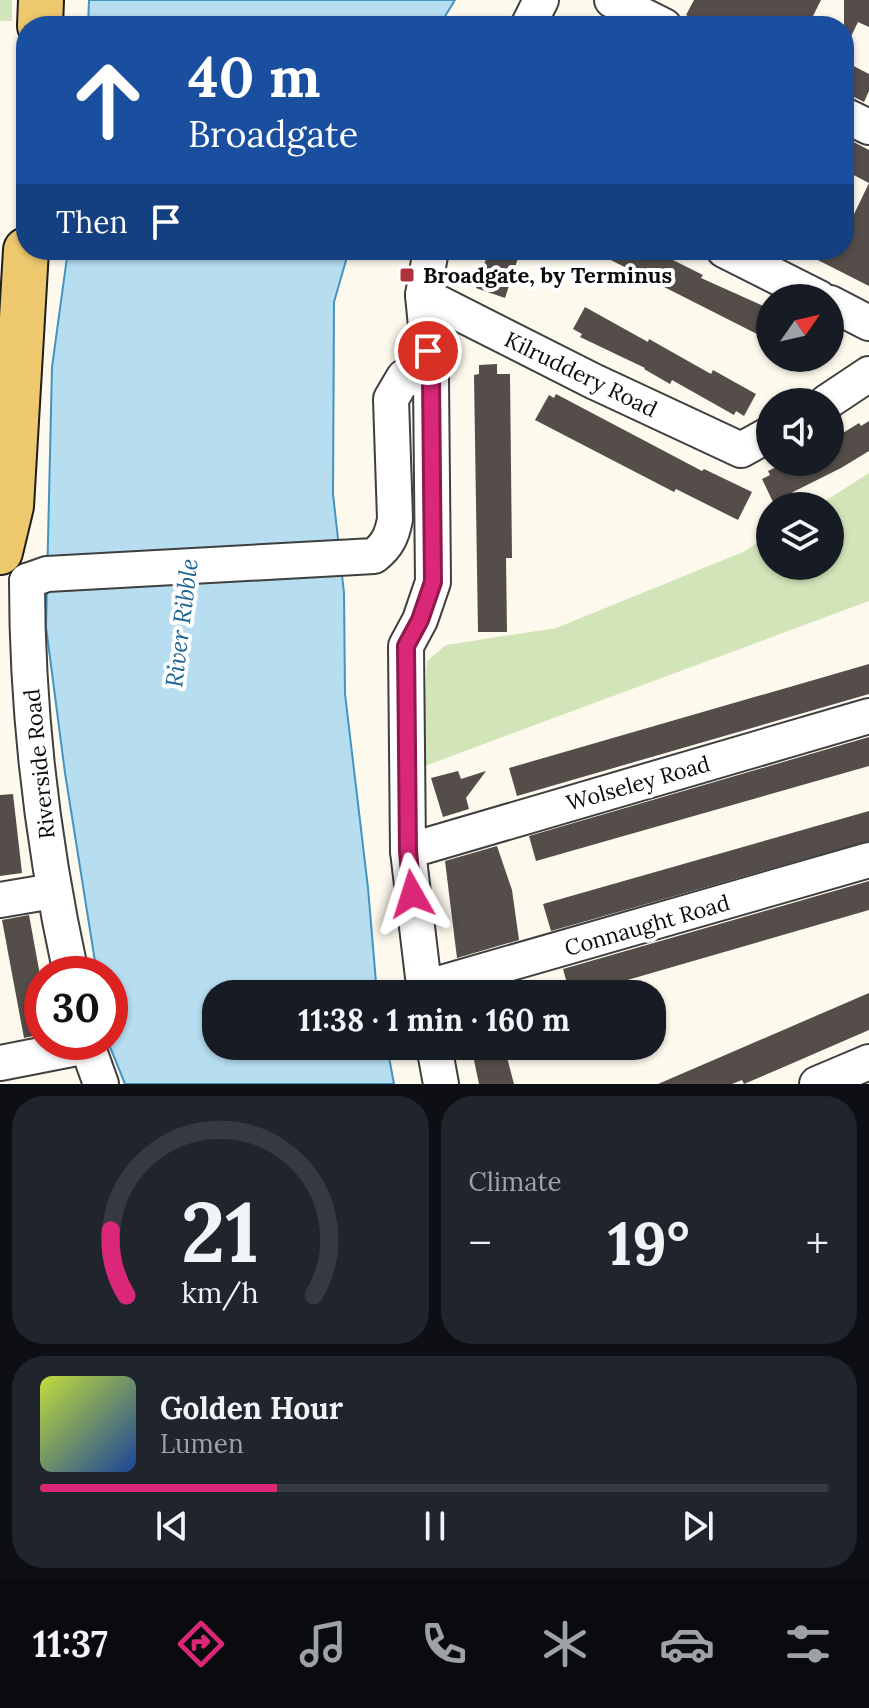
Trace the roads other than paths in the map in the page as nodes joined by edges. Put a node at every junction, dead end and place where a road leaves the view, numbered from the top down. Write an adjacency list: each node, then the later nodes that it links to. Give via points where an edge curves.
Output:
1 (612, 0): 2 (street)
2 (644, 16)
3 (25, 260): 14 (main road, via 11,506)
4 (429, 260): 7 (street)
5 (744, 260): 6 (street)
6 (791, 284)
7 (423, 295): 11 (street); 13 (street, Kilruddery Road, via 593,381)
8 (844, 310): 9 (street)
9 (869, 323)
10 (869, 374): 12 (street)
11 (431, 379): 14 (street, via 404,377 391,399 395,519 385,548 374,556); 16 (street, via 433,582 406,646)
12 (844, 391)
13 (756, 442)
14 (18, 570): 18 (street, Riverside Road)
15 (869, 716): 16 (street, Wolseley Road)
16 (408, 851): 21 (street)
17 (869, 860): 22 (street, Connaught Road)
18 (53, 891): 19 (street); 20 (street, Riverside Road)
19 (0, 900)
20 (67, 956)
21 (423, 980)
22 (461, 980)
23 (24, 1058): 27 (street)
24 (93, 1060): 28 (street)
25 (437, 1060): 29 (street)
26 (869, 1062): 30 (street)
27 (0, 1063)
28 (101, 1084)
29 (441, 1084)
30 (817, 1084)

